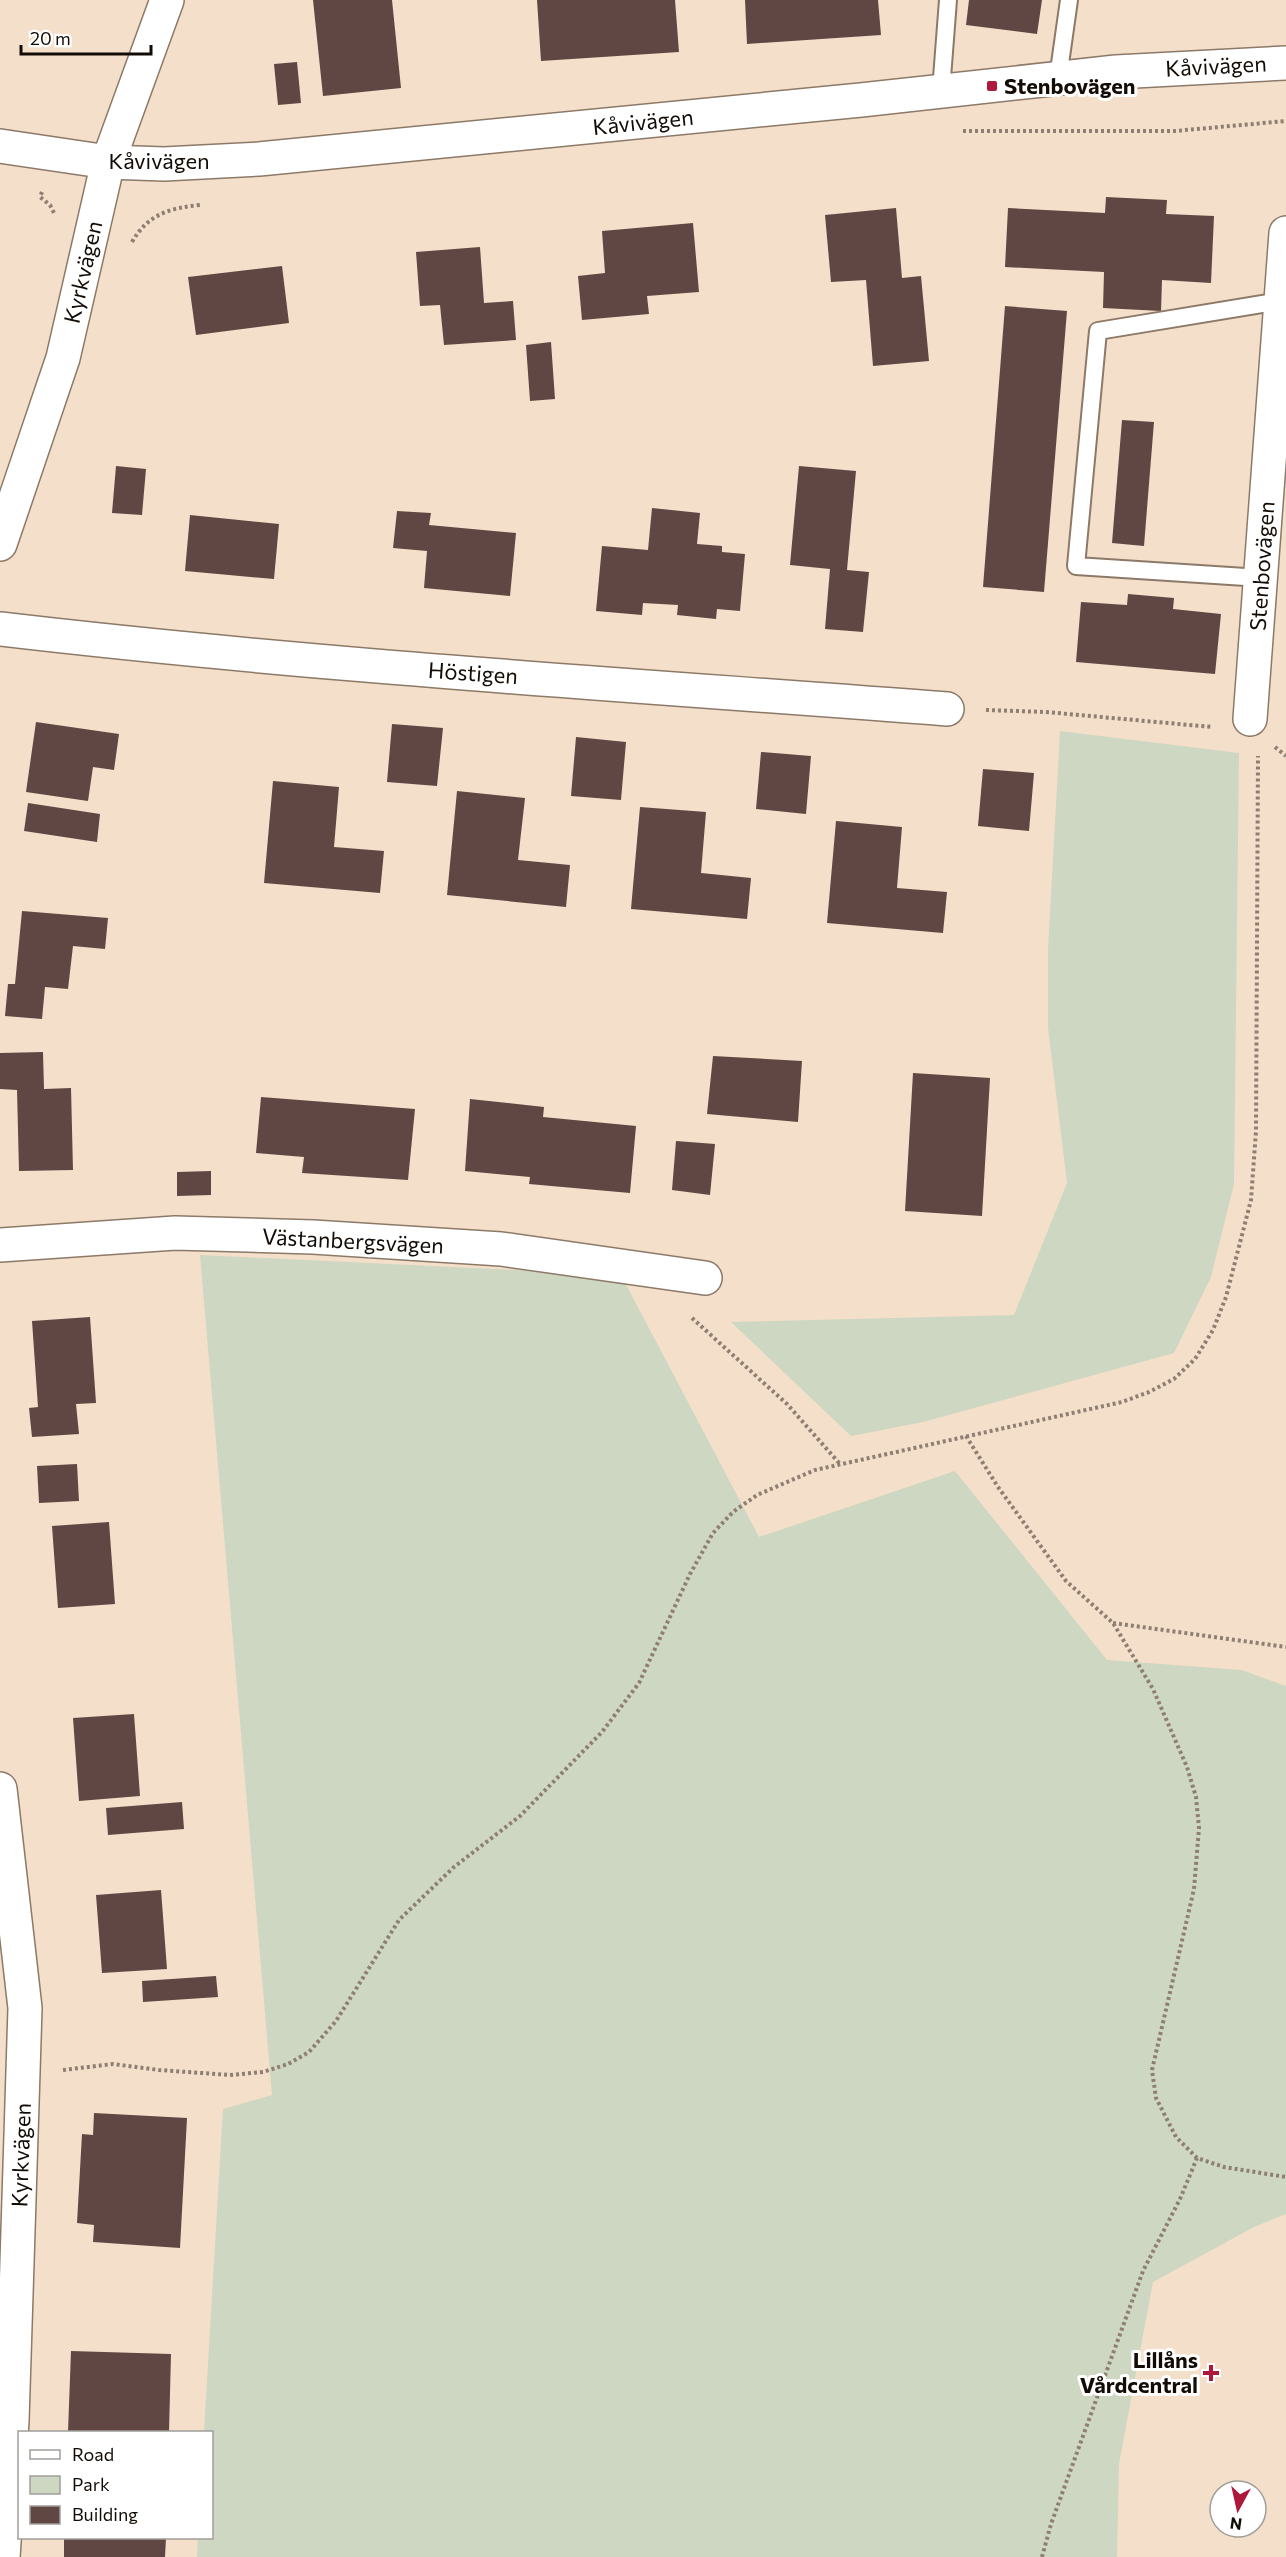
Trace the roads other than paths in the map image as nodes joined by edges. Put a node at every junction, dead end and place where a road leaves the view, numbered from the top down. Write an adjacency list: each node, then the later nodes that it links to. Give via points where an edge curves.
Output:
1 (167, 0): 8 (street, Kyrkvägen)
2 (948, 0): 6 (lane)
3 (1069, 0): 5 (lane)
4 (1286, 63): 5 (street, Kåvivägen)
5 (1058, 78): 6 (street, Kåvivägen)
6 (941, 91): 8 (street, Kåvivägen, via 259,159 164,164)
7 (0, 147): 8 (street, Kåvivägen)
8 (108, 162): 12 (street, Kyrkvägen, via 63,358)
9 (1286, 233): 10 (street, Stenbovägen)
10 (1280, 301): 11 (street, Stenbovägen); 13 (lane, via 1098,331 1076,566)
11 (1276, 515): 13 (street, Stenbovägen)
12 (0, 544)
13 (1261, 578): 16 (street, Stenbovägen)
14 (0, 629): 15 (street, Höstigen, via 292,659)
15 (947, 710)
16 (1254, 725)
17 (0, 1245): 18 (street, Västanbergsvägen, via 175,1233 314,1237 501,1249)
18 (705, 1278)
19 (0, 1789): 20 (street, Kyrkvägen)
20 (12, 2010): 21 (street, Kyrkvägen, via 12,2421)
21 (3, 2557)

